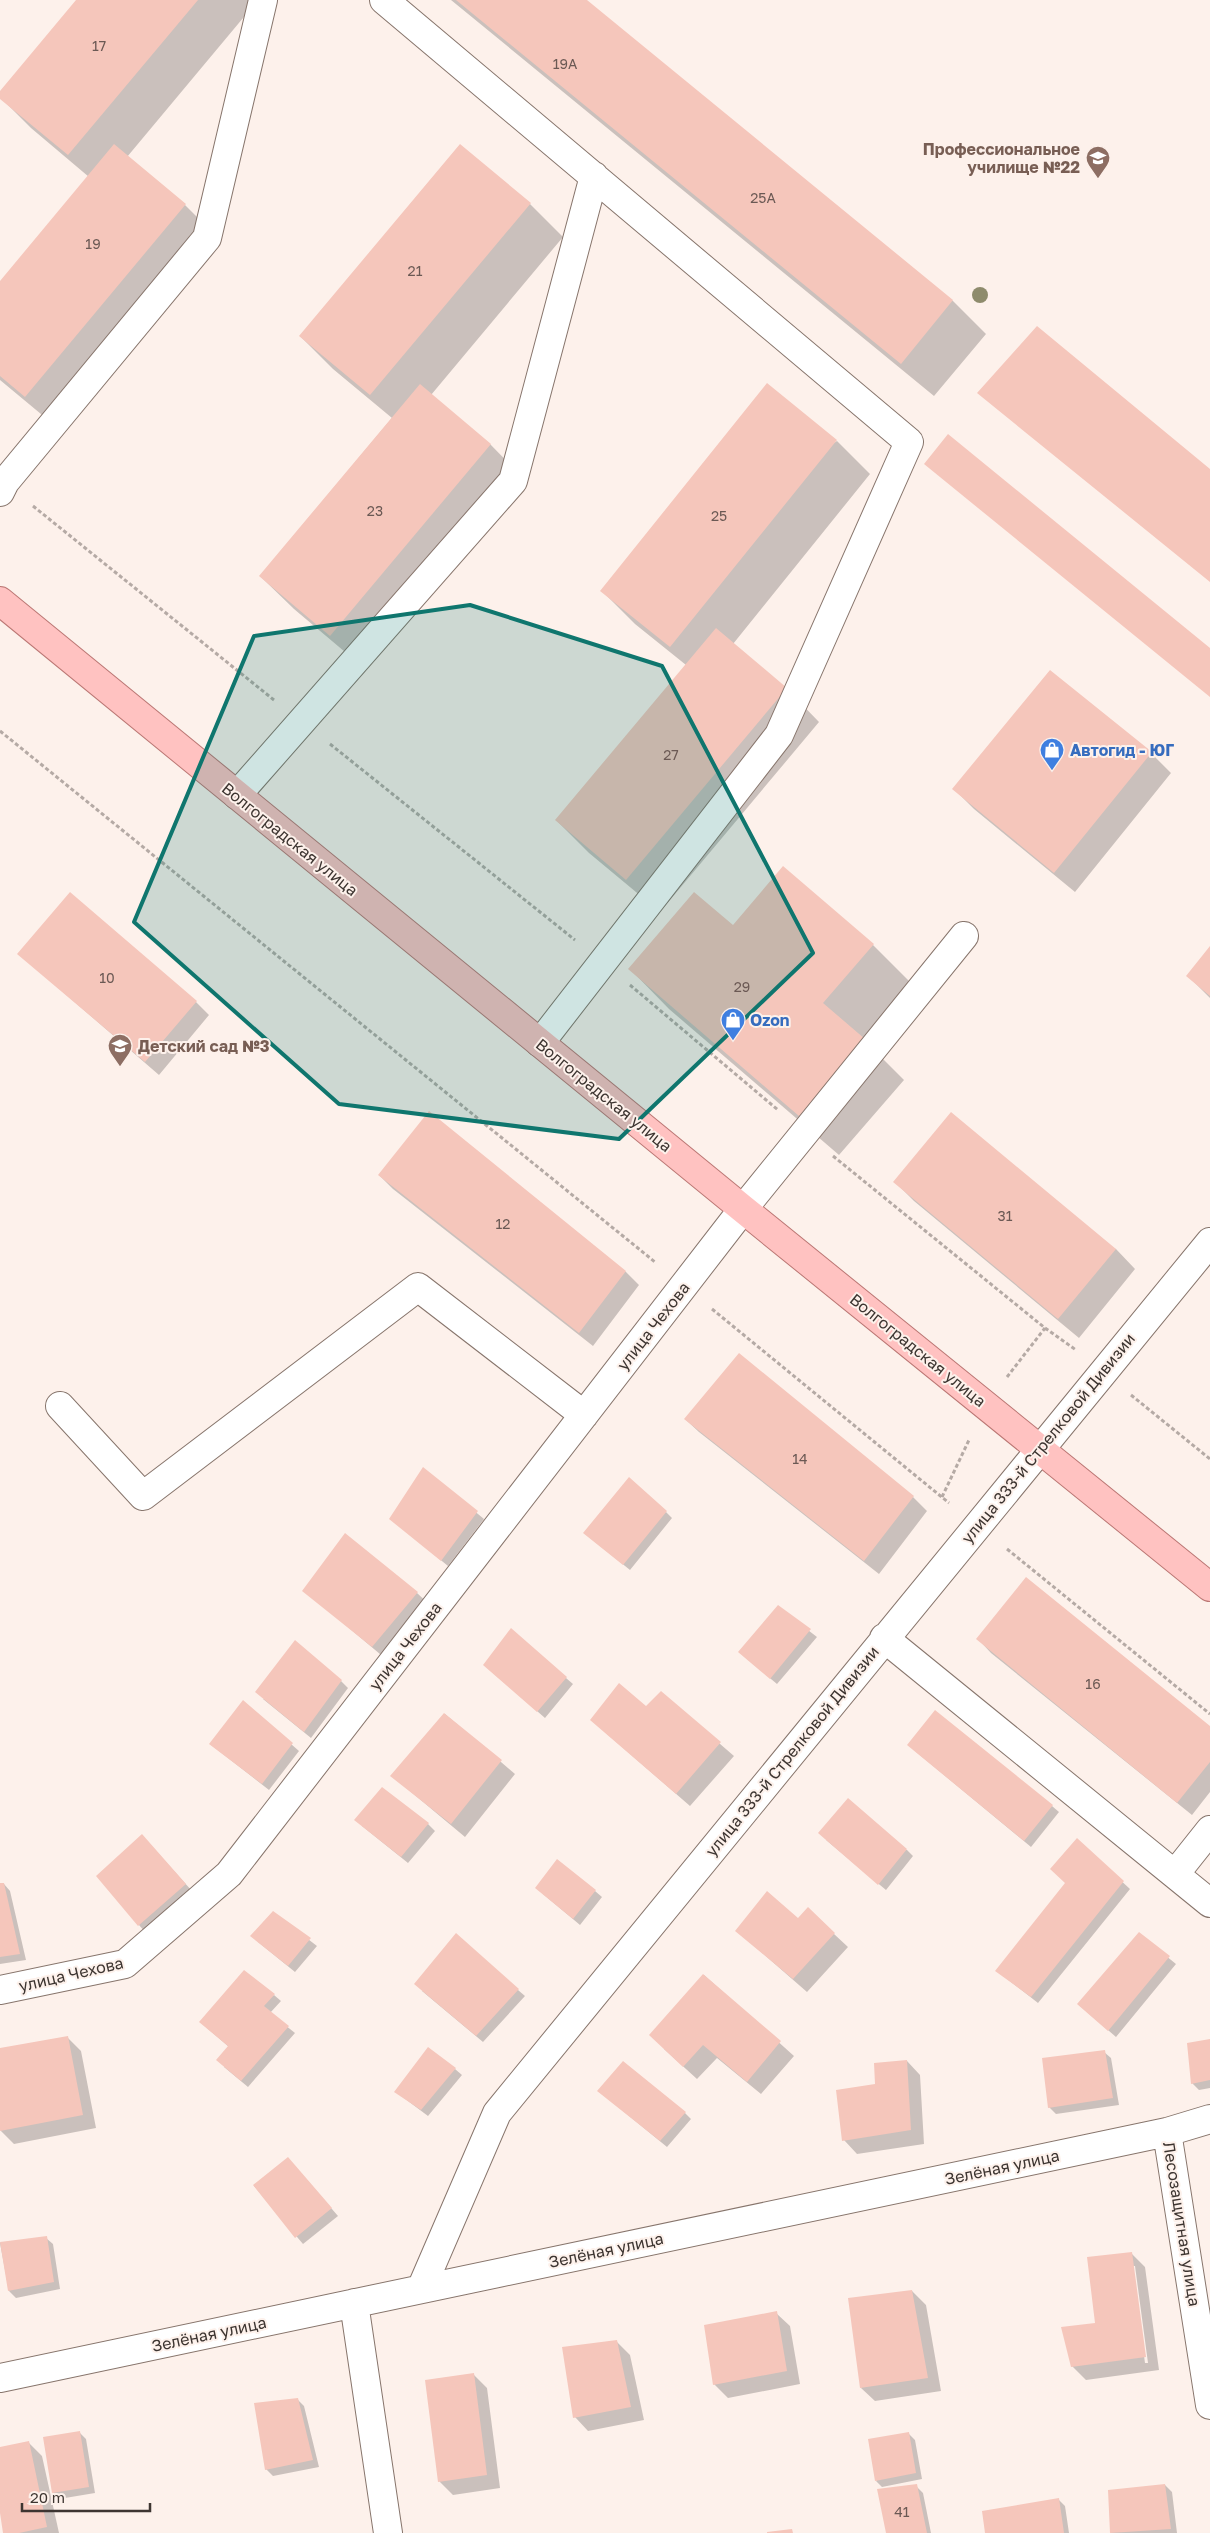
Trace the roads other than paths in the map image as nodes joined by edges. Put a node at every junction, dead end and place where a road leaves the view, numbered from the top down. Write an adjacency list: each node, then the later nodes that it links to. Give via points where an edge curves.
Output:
1 (263, 0): 4 (street, via 207,238 4,482)
2 (384, 0): 3 (street)
3 (594, 176): 6 (street, via 512,481); 8 (street, via 909,442 779,735)
4 (0, 492)
5 (0, 601): 6 (main road, Волгоградская улица)
6 (237, 795): 8 (main road, Волгоградская улица)
7 (964, 936): 9 (street, улица Чехова)
8 (540, 1043): 9 (main road, Волгоградская улица)
9 (743, 1209): 12 (street, улица Чехова); 13 (main road, Волгоградская улица)
10 (1210, 1242): 13 (street, улица 333-й Стрелковой Дивизии)
11 (60, 1406): 12 (street, via 143,1496 418,1287)
12 (584, 1415): 19 (street, улица Чехова, via 229,1874 125,1964)
13 (1039, 1448): 14 (main road, Волгоградская улица); 15 (street, улица 333-й Стрелковой Дивизии)
14 (1210, 1587)
15 (884, 1638): 17 (street); 22 (street, улица 333-й Стрелковой Дивизии, via 497,2113)
16 (1210, 1830): 17 (street)
17 (1175, 1874): 18 (street)
18 (1210, 1903)
19 (0, 1990)
20 (1210, 2119): 21 (street, Зелёная улица)
21 (1167, 2132): 22 (street, Зелёная улица); 25 (street, Лесозащитная улица)
22 (422, 2289): 23 (street, Зелёная улица)
23 (354, 2303): 24 (street, Зелёная улица); 26 (street)
24 (0, 2378)
25 (1210, 2405)
26 (388, 2533)

